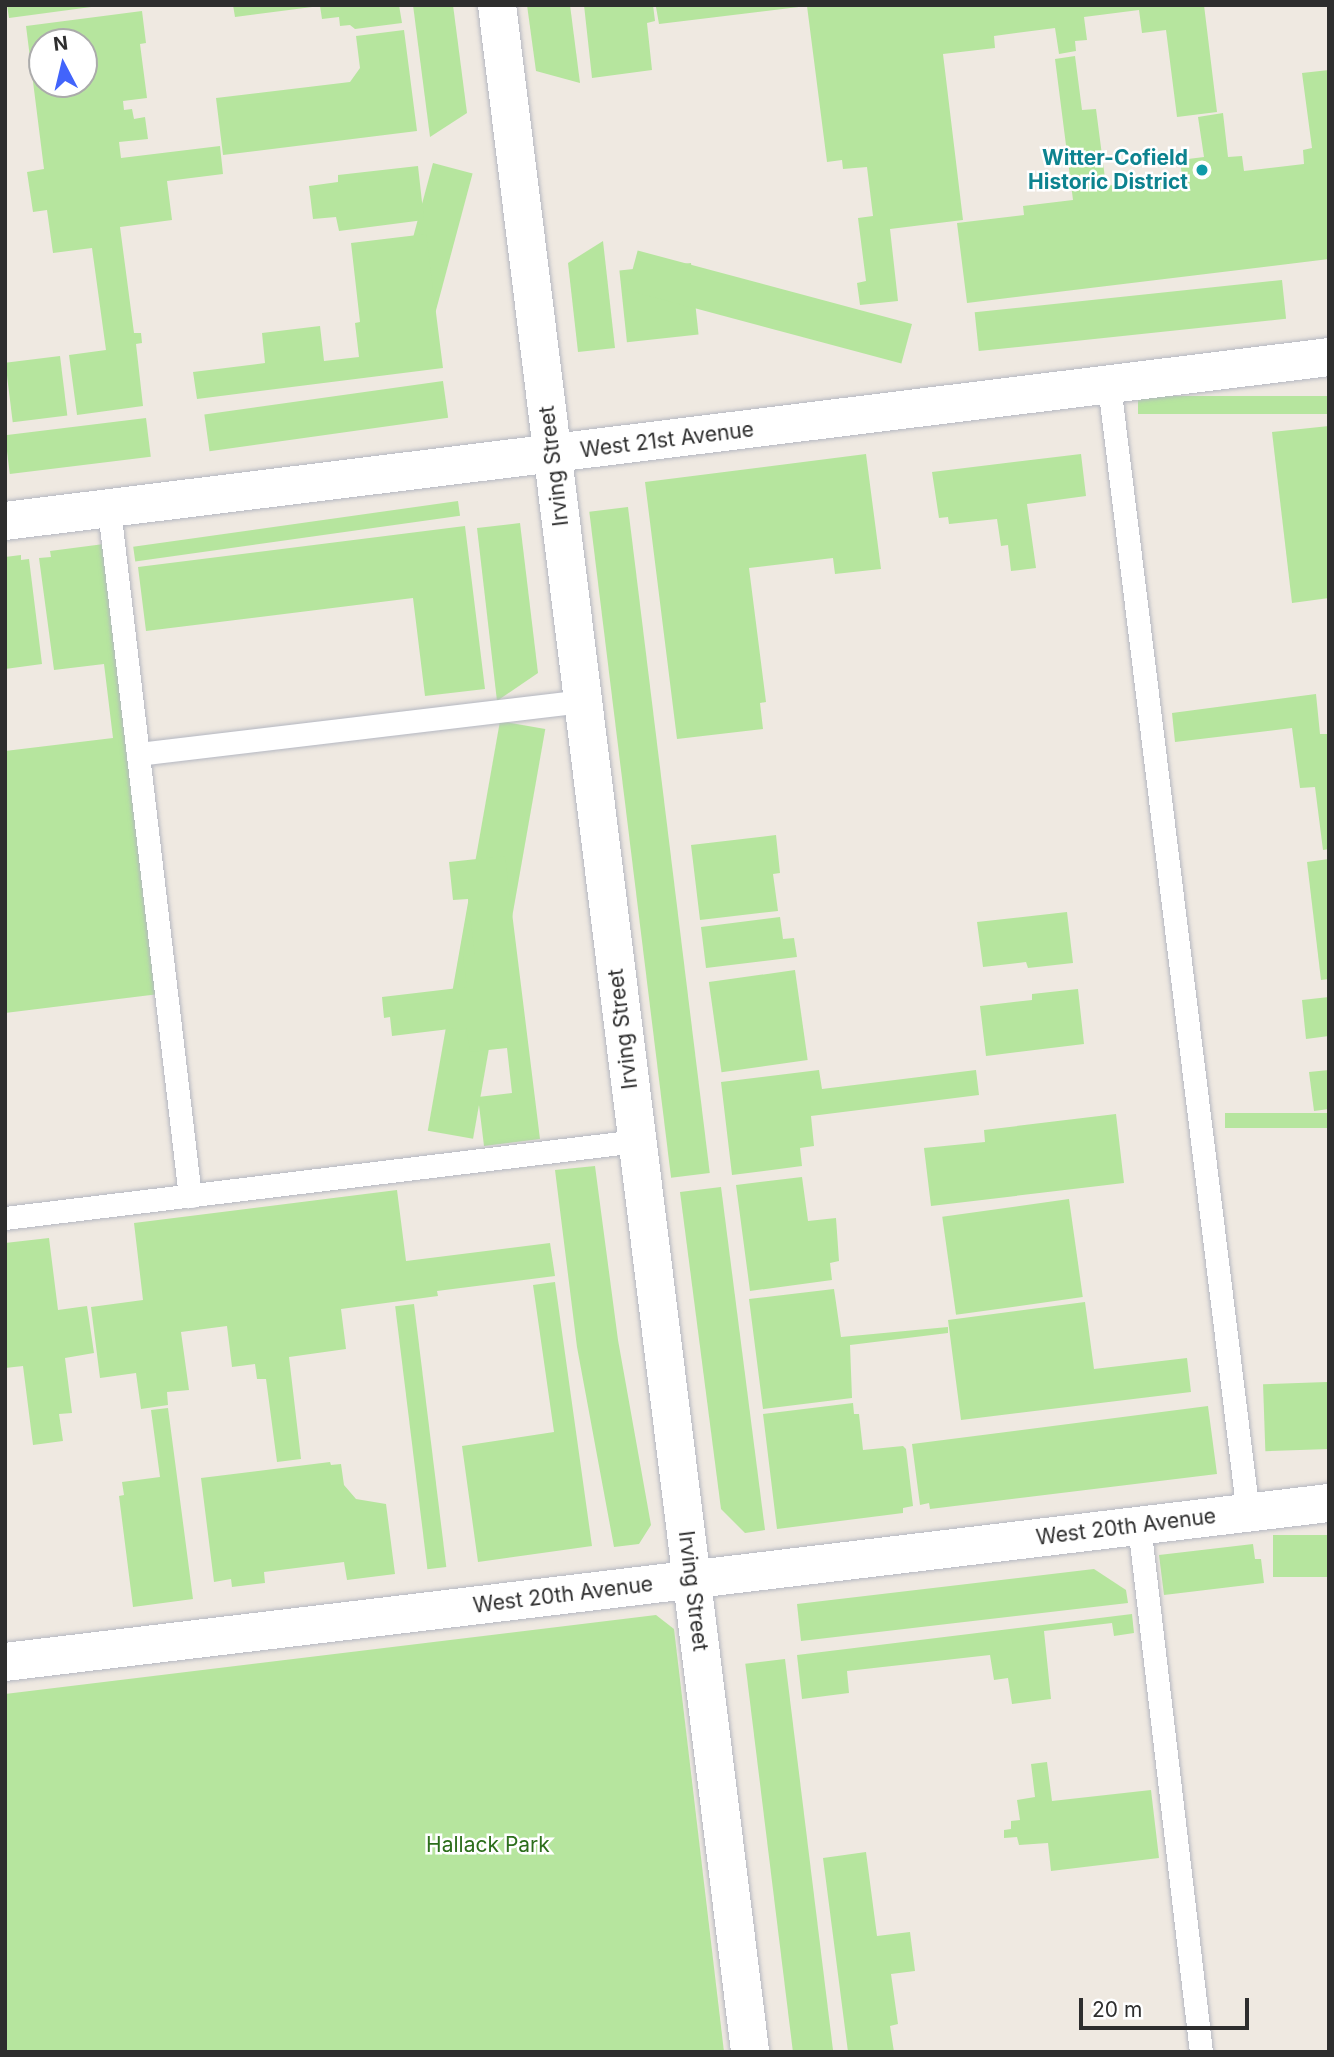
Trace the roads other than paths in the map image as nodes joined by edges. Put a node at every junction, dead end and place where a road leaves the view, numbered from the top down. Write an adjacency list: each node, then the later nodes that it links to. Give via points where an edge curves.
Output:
1 (497, 5): 4 (street, Irving Street)
2 (1329, 358): 3 (street, West 21st Avenue)
3 (1110, 385): 4 (street, West 21st Avenue); 13 (lane)
4 (553, 454): 5 (street, West 21st Avenue); 7 (street, Irving Street)
5 (109, 509): 6 (street, West 21st Avenue); 8 (lane)
6 (5, 521)
7 (583, 701): 8 (lane); 9 (street, Irving Street)
8 (138, 754): 10 (lane)
9 (637, 1141): 10 (lane); 15 (street, Irving Street)
10 (190, 1196): 11 (lane)
11 (5, 1218)
12 (1329, 1503): 13 (street, West 20th Avenue)
13 (1248, 1513): 14 (street, West 20th Avenue)
14 (1139, 1525): 15 (street, West 20th Avenue); 18 (lane)
15 (692, 1579): 16 (street, West 20th Avenue); 17 (street, Irving Street)
16 (5, 1662)
17 (750, 2052)
18 (1201, 2052)

